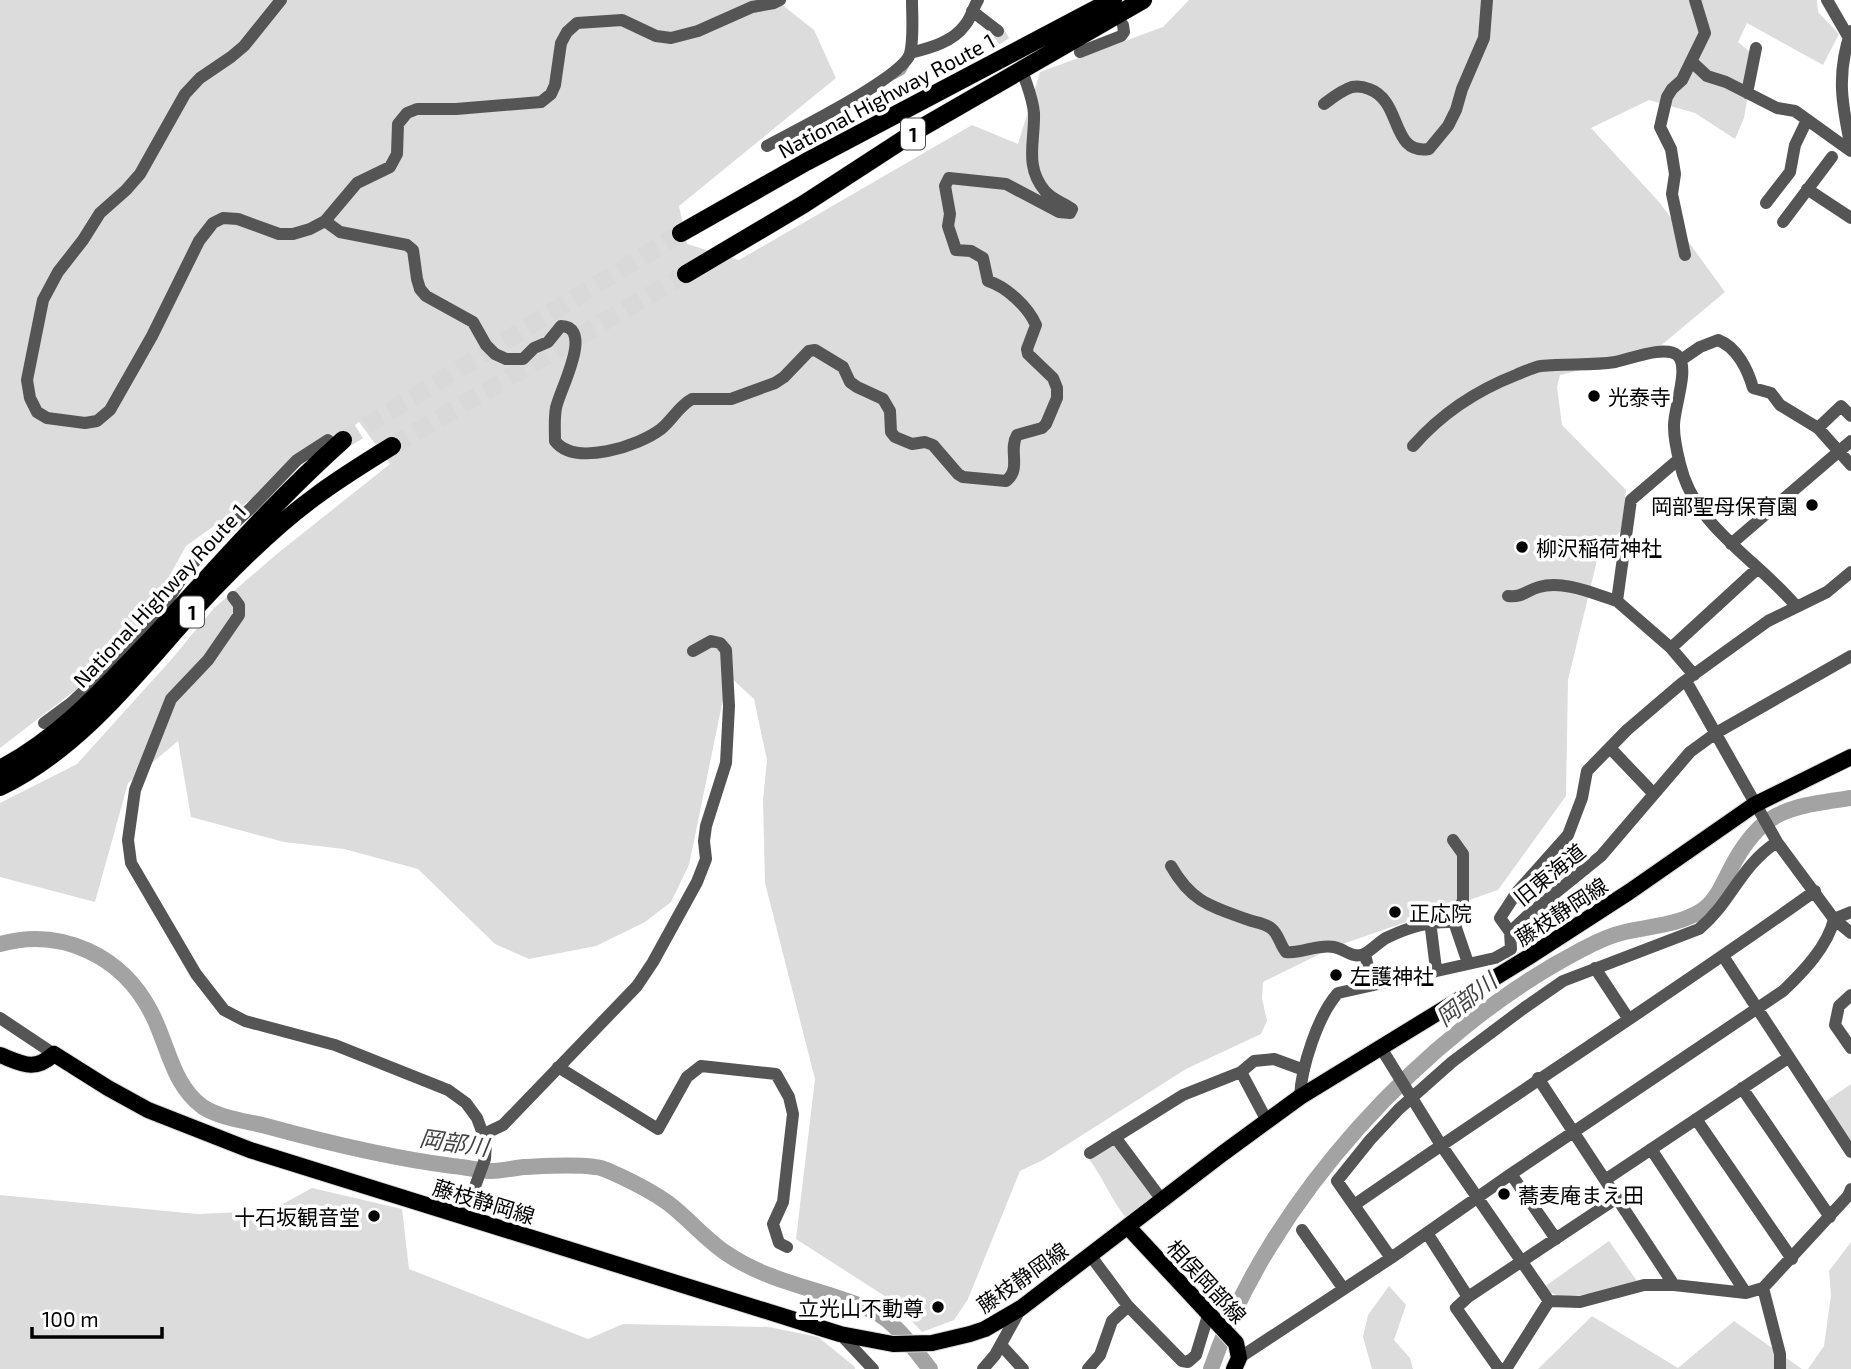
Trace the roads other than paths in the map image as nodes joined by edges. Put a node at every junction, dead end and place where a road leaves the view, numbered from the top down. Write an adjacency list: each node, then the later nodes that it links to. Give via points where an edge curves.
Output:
1 (281, 0): 27 (street, via 244,46 185,94 140,174 100,213 58,272 43,300 27,380 37,412 47,418 85,423 110,411 199,241 213,223 238,219 279,234 293,234)
2 (780, 0): 27 (street, via 671,38 622,20 577,23 561,43 555,85 541,102 407,113 398,124 397,155 390,167 357,183)
3 (912, 0): 15 (street)
4 (1113, 0): 29 (highway, National Highway Route 1 / 1)
5 (1143, 0): 31 (highway, National Highway Route 1 / 1, via 921,128)
6 (1487, 0): 19 (street, via 1484,38 1457,110 1429,149 1411,148 1403,140 1394,114 1376,91 1352,87)
7 (1695, 0): 16 (street, via 1705,33)
8 (1827, 0): 12 (street)
9 (975, 6): 11 (street); 15 (street, via 960,31)
10 (1123, 25): 14 (street, via 1121,36)
11 (998, 32)
12 (1850, 34): 22 (street, via 1840,89)
13 (1756, 48): 18 (street)
14 (1080, 52)
15 (910, 53): 21 (street, via 905,64 879,83)
16 (1691, 61): 18 (street, via 1707,76); 30 (street, via 1667,97 1660,127 1671,149 1672,194)
17 (1024, 76): 27 (street, via 1034,110 1032,166 1043,190 1072,209 1070,213 1059,212 1006,184 949,178 946,186 948,226 956,250 983,258 988,281 1001,285 1032,316 1036,325 1028,354 1057,388 1046,424 1014,441 1014,471 1006,481 963,477 933,445 895,437 883,399 850,382 842,368 815,350 775,383 731,399 692,399 650,435 600,454 567,451 555,442 556,407 576,344 572,329 561,326 548,342 523,359 506,359 486,345 473,322 426,296 420,289 413,250 407,245 340,232)
18 (1747, 93): 20 (street)
19 (1324, 104)
20 (1807, 120): 22 (street); 25 (street, via 1795,145 1790,172)
21 (767, 146)
22 (1851, 150)
23 (1832, 157): 24 (street)
24 (1807, 188): 26 (street); 28 (street)
25 (1766, 203)
26 (1851, 218)
27 (325, 220)
28 (1783, 222)
29 (681, 233)
30 (1685, 255)
31 (686, 274)
32 (1681, 360): 34 (street, via 1700,347 1724,342 1747,367 1753,388 1771,393 1780,405); 38 (street, via 1672,352 1662,352 1597,364 1538,366 1485,387 1433,424); 40 (street, via 1684,367 1674,428)
33 (1851, 416): 34 (street, via 1841,406)
34 (1818, 428): 39 (street)
35 (335, 440): 53 (street, via 297,460 198,565 140,638 72,704); 57 (highway, National Highway Route 1 / 1, via 90,704 40,745)
36 (1851, 441): 39 (street)
37 (392, 446): 58 (highway, National Highway Route 1 / 1, via 284,521 216,586 84,729 48,759)
38 (1413, 446)
39 (1839, 452): 41 (street); 42 (street)
40 (1679, 459): 42 (street, via 1704,514); 47 (street, via 1631,500)
41 (1851, 464)
42 (1731, 544): 43 (street)
43 (1757, 569): 48 (street); 49 (street)
44 (1851, 572): 48 (street, via 1827,592)
45 (1508, 596): 47 (street, via 1555,586)
46 (233, 597): 98 (street, via 239,615 208,660 171,699 135,790 128,841 131,863 216,1003 233,1016 335,1045 448,1090 466,1103)
47 (1617, 601): 49 (street)
48 (1796, 606): 52 (street)
49 (1671, 648): 52 (street)
50 (693, 651): 88 (street, via 711,641 726,650 726,762 706,825 706,859 637,986)
51 (1851, 656): 54 (street, 旧東海道)
52 (1690, 678): 54 (street); 55 (street)
53 (44, 723)
54 (1716, 733): 59 (street, 旧東海道, via 1690,752); 60 (street)
55 (1611, 749): 59 (street); 69 (street, via 1587,771 1568,835 1500,918)
56 (1851, 757): 60 (main road, 藤枝静岡線)
57 (0, 769)
58 (0, 787)
59 (1654, 794): 69 (street, 旧東海道, via 1601,856)
60 (1757, 809): 62 (street); 74 (main road, 藤枝静岡線)
61 (1453, 840): 68 (street, via 1463,854 1463,900)
62 (1777, 842): 64 (street); 76 (street, via 1757,857 1714,917 1699,929)
63 (1171, 866): 72 (street, via 1196,899 1264,924 1277,934 1286,952 1334,947 1354,956)
64 (1815, 891): 66 (street); 73 (street)
65 (1851, 912): 66 (street)
66 (1834, 919): 70 (street); 80 (street, via 1832,929 1795,980)
67 (1430, 921): 68 (street); 72 (street, via 1387,938); 77 (street)
68 (1454, 922): 75 (street)
69 (1510, 932): 71 (street, 旧東海道)
70 (1851, 933)
71 (1511, 949): 74 (street); 75 (street, via 1495,958)
72 (1365, 954): 78 (street)
73 (1723, 957): 80 (street); 82 (street)
74 (1527, 958): 83 (main road, 藤枝静岡線)
75 (1468, 963): 77 (street)
76 (1595, 968): 82 (street); 94 (street, via 1563,981 1524,1008)
77 (1436, 969): 78 (street)
78 (1372, 984): 89 (street, via 1344,990 1329,1002)
79 (1851, 995): 84 (street, via 1839,1006 1835,1025)
80 (1757, 1008): 87 (street); 97 (street)
81 (0, 1018): 85 (street)
82 (1628, 1018): 91 (street)
83 (1381, 1048): 93 (main road, 藤枝静岡線); 94 (street)
84 (1851, 1048)
85 (54, 1054): 86 (main road, via 34,1066); 111 (main road, 藤枝静岡線, via 148,1110 198,1131)
86 (0, 1055)
87 (1788, 1058): 92 (street); 102 (street)
88 (558, 1067): 98 (street, via 503,1125); 117 (street, via 658,1129 687,1077 701,1066 776,1074 793,1114 783,1202 773,1224 779,1243)
89 (1304, 1070): 90 (street, via 1267,1058 1254,1061); 93 (street)
90 (1241, 1072): 96 (street); 99 (street, via 1183,1095)
91 (1538, 1078): 97 (street); 100 (street)
92 (1742, 1088): 95 (street); 112 (street)
93 (1300, 1097): 96 (main road, 藤枝静岡線)
94 (1412, 1099): 100 (street); 110 (street, via 1337,1181)
95 (1696, 1119): 101 (street); 120 (street)
96 (1267, 1121): 109 (main road, 藤枝静岡線)
97 (1573, 1132): 104 (street); 105 (street)
98 (484, 1134): 111 (street, via 485,1159)
99 (1115, 1137): 103 (street); 109 (street)
100 (1441, 1145): 107 (street); 110 (street)
101 (1651, 1149): 105 (street); 125 (street)
102 (1851, 1152)
103 (1090, 1153)
104 (1511, 1174): 107 (street); 116 (street)
105 (1605, 1180): 108 (street)
106 (1851, 1189): 112 (street)
107 (1477, 1197): 115 (street); 121 (street)
108 (1617, 1198): 116 (street); 122 (street)
109 (1161, 1200): 113 (main road, 藤枝静岡線)
110 (1354, 1205): 119 (street)
111 (464, 1217): 131 (main road, 藤枝静岡線)
112 (1830, 1217): 120 (street)
113 (1128, 1227): 118 (main road, 藤枝静岡線); 130 (main road, 相俣岡部線)
114 (1302, 1230): 123 (street)
115 (1427, 1233): 119 (street); 126 (street)
116 (1556, 1239): 121 (street)
117 (787, 1247)
118 (1090, 1255): 128 (street); 129 (main road, 藤枝静岡線)
119 (1391, 1258): 123 (street)
120 (1791, 1259): 124 (street)
121 (1522, 1263): 126 (street); 127 (street)
122 (1674, 1285): 125 (street); 127 (street, via 1644,1285 1580,1302)
123 (1343, 1288): 133 (street)
124 (1763, 1288): 125 (street); 141 (street)
125 (1746, 1293)
126 (1468, 1297): 139 (street, via 1456,1308)
127 (1549, 1301): 140 (street)
128 (1128, 1306): 134 (street); 138 (street, via 1112,1321 1100,1355)
129 (1021, 1308): 131 (main road, 藤枝静岡線, via 970,1335 924,1344 893,1344); 132 (street)
130 (1212, 1316): 133 (main road, 相俣岡部線); 134 (street, via 1196,1355)
131 (840, 1334): 135 (street)
132 (1001, 1345): 136 (street); 137 (street)
133 (1236, 1357)
134 (1178, 1365)
135 (873, 1369)
136 (983, 1369)
137 (1023, 1369)
138 (1088, 1369)
139 (1499, 1369)
140 (1506, 1369)
141 (1780, 1369)

